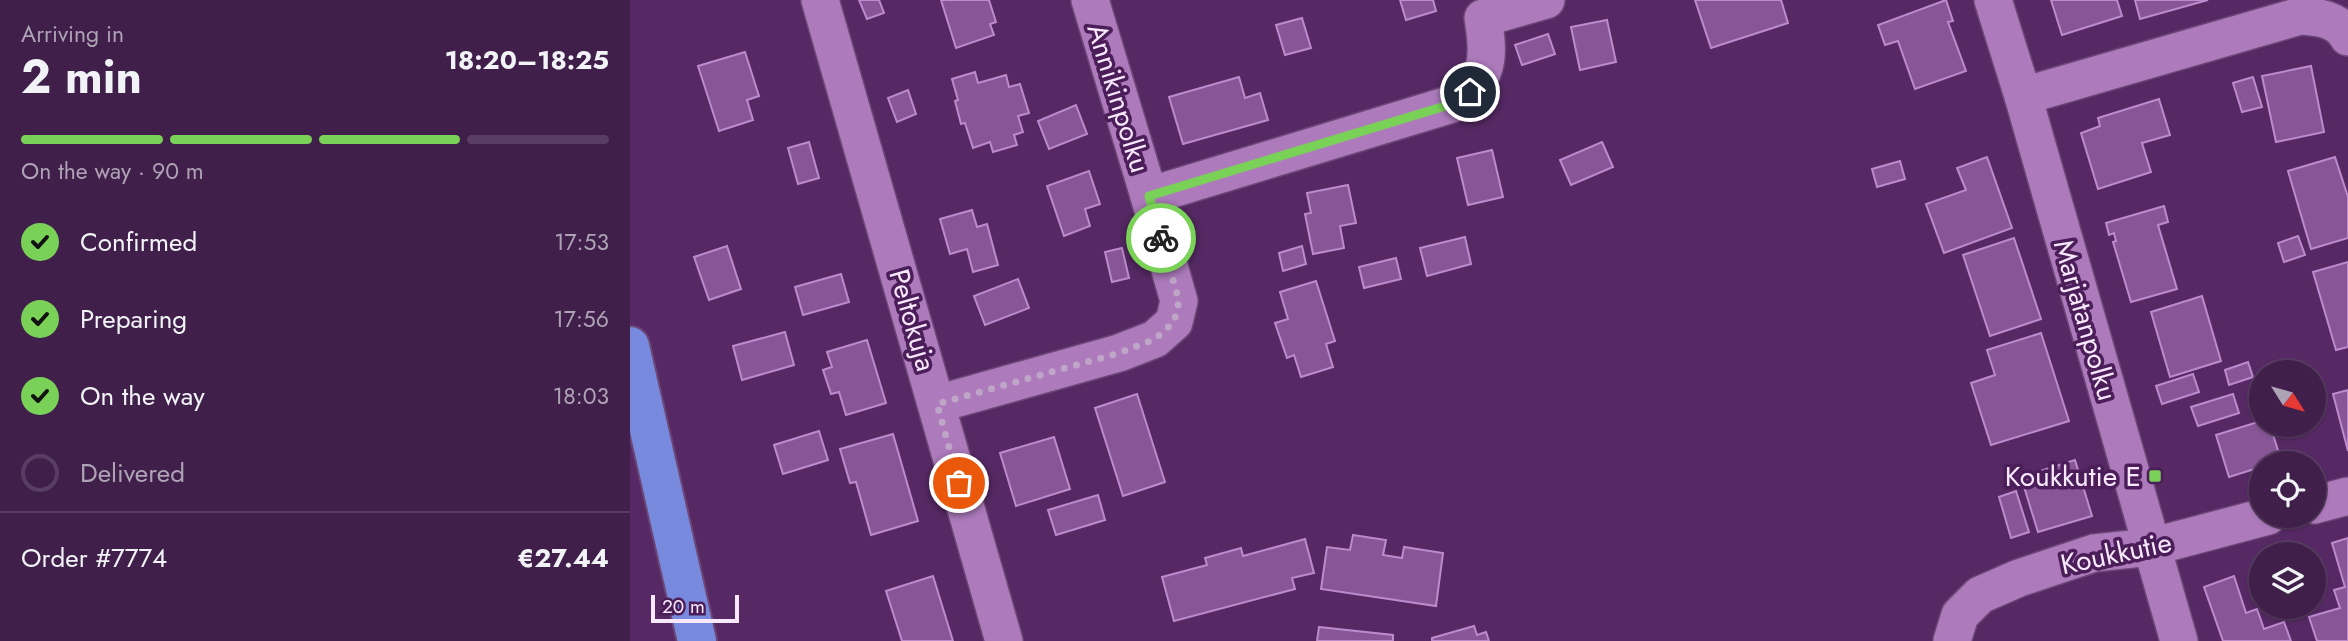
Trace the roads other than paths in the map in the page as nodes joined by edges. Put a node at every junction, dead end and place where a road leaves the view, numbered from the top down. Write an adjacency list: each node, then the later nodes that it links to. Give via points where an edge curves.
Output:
1 (820, 0): 10 (street, Peltokuja)
2 (1090, 0): 8 (street, Annikinpolku)
3 (1546, 0): 5 (street)
4 (1993, 0): 7 (street, Marjatanpolku)
5 (1481, 9): 8 (street, via 1488,47 1483,72 1470,92 1452,104)
6 (2348, 37): 7 (street, via 2336,23 2300,16)
7 (2023, 96): 14 (street, Marjatanpolku)
8 (1149, 196): 10 (street, Annikinpolku, via 1179,301 1174,322 1155,339 1119,353)
9 (630, 346): 15 (main road)
10 (937, 404): 16 (street, Peltokuja)
11 (2348, 496): 12 (street)
12 (2326, 502)
13 (2249, 521): 14 (street, Koukkutie)
14 (2151, 547): 17 (street, Koukkutie, via 2094,553 1980,595 1960,615); 18 (street, Marjatanpolku)
15 (697, 641)
16 (1004, 641)
17 (1952, 641)
18 (2179, 641)

